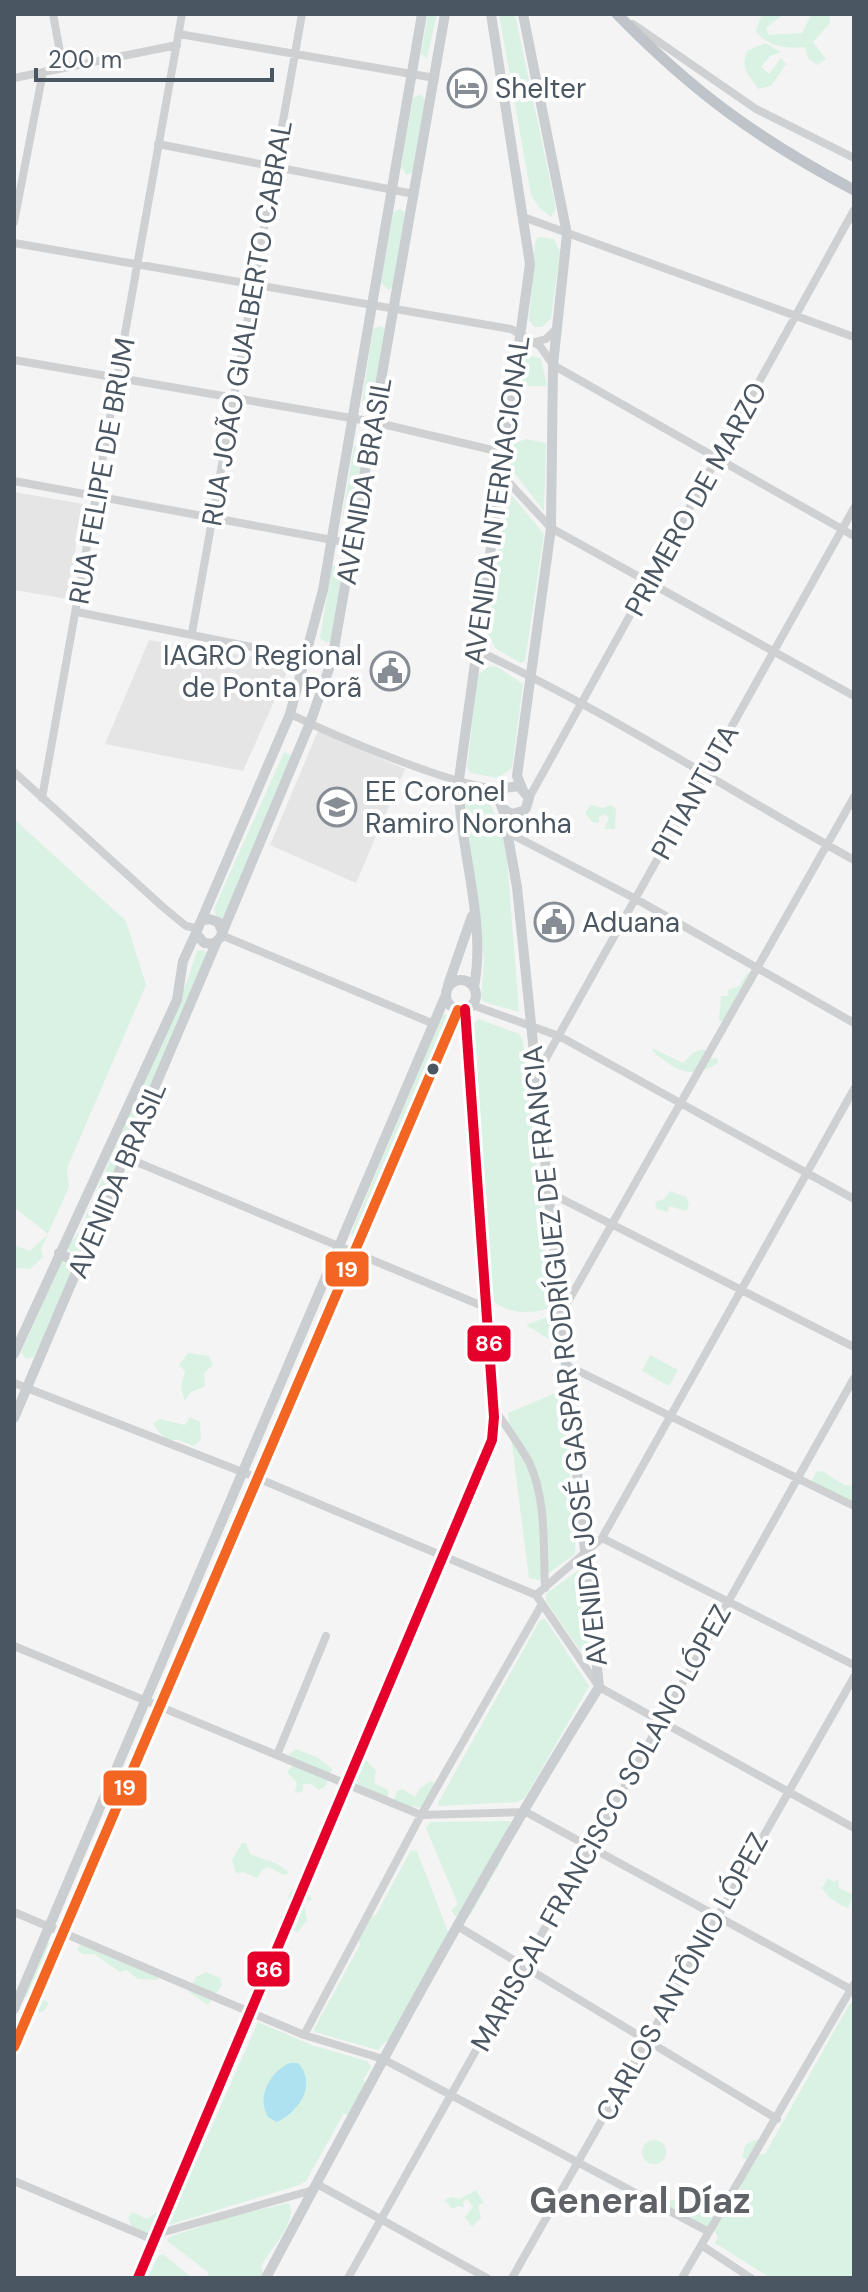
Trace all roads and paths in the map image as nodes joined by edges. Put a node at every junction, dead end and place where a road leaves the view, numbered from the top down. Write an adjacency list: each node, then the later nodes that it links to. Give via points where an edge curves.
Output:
1 (53, 14): 12 (street)
2 (182, 14): 9 (street, RUA FELIPE DE BRUM)
3 (302, 14): 11 (street, RUA JOÃO GUALBERTO CABRAL)
4 (422, 14): 14 (main road, AVENIDA BRASIL)
5 (445, 14): 16 (main road, AVENIDA BRASIL)
6 (491, 14): 26 (main road, AVENIDA INTERNACIONAL)
7 (523, 14): 28 (main road)
8 (617, 14): 18 (street, via 756,109); 23 (highway, via 743,125)
9 (179, 34): 10 (street, RUA FELIPE DE BRUM); 11 (street)
10 (177, 45): 12 (street); 17 (street, RUA FELIPE DE BRUM)
11 (295, 53): 14 (street); 19 (street, RUA JOÃO GUALBERTO CABRAL)
12 (63, 68): 13 (street)
13 (43, 72): 15 (street); 20 (street)
14 (411, 73): 16 (street); 22 (main road, AVENIDA BRASIL)
15 (14, 78)
16 (435, 78): 24 (main road, AVENIDA BRASIL)
17 (158, 144): 19 (street); 30 (street, RUA FELIPE DE BRUM)
18 (854, 158)
19 (276, 168): 22 (street); 31 (street, RUA JOÃO GUALBERTO CABRAL)
20 (24, 169): 21 (street); 27 (street)
21 (14, 170)
22 (394, 189): 24 (street); 32 (main road, AVENIDA BRASIL)
23 (854, 190)
24 (414, 194): 33 (main road, AVENIDA BRASIL)
25 (854, 211): 34 (street, PRIMERO DE MARZO)
26 (526, 218): 28 (street); 36 (main road, AVENIDA INTERNACIONAL, via 530,264)
27 (14, 222)
28 (567, 234): 34 (street); 35 (main road)
29 (14, 243): 30 (street)
30 (139, 267): 31 (street); 41 (street, RUA FELIPE DE BRUM)
31 (254, 283): 32 (street); 42 (street, RUA JOÃO GUALBERTO CABRAL)
32 (374, 305): 33 (street); 43 (main road, AVENIDA BRASIL)
33 (394, 309): 36 (street); 44 (main road, AVENIDA BRASIL)
34 (796, 316): 37 (street); 46 (street, PRIMERO DE MARZO)
35 (555, 330): 38 (street); 40 (main road)
36 (522, 334): 38 (street); 45 (main road, AVENIDA INTERNACIONAL)
37 (854, 337)
38 (535, 342): 40 (street)
39 (14, 360): 41 (street)
40 (553, 365): 46 (street); 52 (main road)
41 (117, 380): 42 (street); 49 (street, RUA FELIPE DE BRUM)
42 (234, 399): 43 (street); 51 (street, RUA JOÃO GUALBERTO CABRAL)
43 (353, 419): 44 (street); 55 (main road, AVENIDA BRASIL)
44 (374, 422): 45 (street); 56 (main road, AVENIDA BRASIL)
45 (505, 453): 47 (main road, AVENIDA INTERNACIONAL)
46 (719, 459): 53 (street); 57 (street, PRIMERO DE MARZO)
47 (501, 474): 52 (street); 60 (main road, AVENIDA INTERNACIONAL)
48 (14, 481): 49 (street)
49 (96, 495): 51 (street); 58 (street, RUA FELIPE DE BRUM)
50 (854, 508): 53 (street, PITIANTUTA)
51 (212, 516): 55 (street); 59 (street, RUA JOÃO GUALBERTO CABRAL)
52 (551, 528): 57 (street); 63 (main road)
53 (842, 529): 54 (street); 61 (street, PITIANTUTA)
54 (854, 536)
55 (330, 539): 56 (street); 62 (main road, AVENIDA BRASIL)
56 (354, 544): 67 (main road, AVENIDA BRASIL, via 332,660)
57 (650, 582): 61 (street); 65 (street, PRIMERO DE MARZO)
58 (77, 612): 59 (street); 76 (street, RUA FELIPE DE BRUM)
59 (192, 633): 62 (street)
60 (476, 650): 63 (street); 71 (main road, AVENIDA INTERNACIONAL)
61 (773, 653): 64 (street); 70 (street, PITIANTUTA)
62 (308, 658): 66 (main road, AVENIDA BRASIL)
63 (531, 676): 65 (street); 69 (main road)
64 (854, 696)
65 (584, 702): 70 (street); 74 (street, PRIMERO DE MARZO)
66 (290, 714): 67 (street); 84 (main road, AVENIDA BRASIL)
67 (310, 723): 71 (street); 85 (main road, AVENIDA BRASIL)
68 (14, 772): 76 (street)
69 (517, 776): 72 (main road); 74 (main road)
70 (704, 776): 80 (street); 82 (street, PITIANTUTA)
71 (459, 779): 73 (street); 83 (main road, AVENIDA INTERNACIONAL)
72 (507, 787): 73 (street); 74 (main road); 77 (main road)
73 (491, 789): 77 (street)
74 (528, 790): 78 (main road)
75 (854, 797): 80 (street)
76 (42, 798): 84 (street, via 163,907 186,926)
77 (501, 807): 78 (main road, via 511,814); 79 (main road, AVENIDA JOSÉ GASPAR RODRÍGUEZ DE FRANCIA)
78 (523, 811): 79 (main road)
79 (509, 830): 82 (street); 93 (main road, AVENIDA JOSÉ GASPAR RODRÍGUEZ DE FRANCIA)
80 (828, 846): 81 (street); 86 (street)
81 (854, 860)
82 (636, 899): 86 (street); 94 (street, PITIANTUTA)
83 (472, 916): 87 (main road); 88 (main road, AVENIDA INTERNACIONAL, via 478,944)
84 (198, 928): 85 (main road, via 204,943); 85 (main road, via 214,920); 104 (main road, AVENIDA BRASIL, via 183,961 177,1000)
85 (220, 936): 92 (street); 98 (main road, AVENIDA BRASIL)
86 (759, 969): 91 (street); 97 (street)
87 (448, 985): 88 (main road, via 462,979); 89 (main road)
88 (474, 987): 90 (main road, via 476,996)
89 (445, 997): 90 (main road); 92 (main road)
90 (465, 1008): 93 (street); 105 (main road); 108 (main road)
91 (854, 1023)
92 (434, 1024): 103 (main road)
93 (531, 1028): 94 (street); 95 (main road, AVENIDA JOSÉ GASPAR RODRÍGUEZ DE FRANCIA)
94 (559, 1036): 95 (street, PITIANTUTA); 97 (street)
95 (536, 1076): 100 (main road, AVENIDA JOSÉ GASPAR RODRÍGUEZ DE FRANCIA)
96 (854, 1089): 99 (street)
97 (682, 1103): 99 (street); 102 (street)
98 (127, 1158): 103 (street); 106 (main road, AVENIDA BRASIL)
99 (807, 1173): 101 (street); 107 (street)
100 (548, 1192): 102 (street); 110 (main road, AVENIDA JOSÉ GASPAR RODRÍGUEZ DE FRANCIA)
101 (854, 1199)
102 (614, 1226): 107 (street); 110 (street)
103 (339, 1247): 105 (street); 109 (main road)
104 (59, 1253): 106 (main road); 113 (main road, AVENIDA BRASIL)
105 (353, 1253): 108 (street); 111 (main road)
106 (81, 1265): 117 (main road, AVENIDA BRASIL)
107 (742, 1291): 112 (street); 119 (street)
108 (485, 1307): 118 (main road)
109 (313, 1309): 111 (main road); 121 (main road)
110 (561, 1314): 114 (main road, AVENIDA JOSÉ GASPAR RODRÍGUEZ DE FRANCIA)
111 (326, 1315): 122 (main road)
112 (854, 1347)
113 (14, 1354)
114 (566, 1365): 119 (street); 127 (main road, AVENIDA JOSÉ GASPAR RODRÍGUEZ DE FRANCIA)
115 (854, 1378): 123 (street, MARISCAL FRANCISCO SOLANO LÓPEZ)
116 (14, 1383): 117 (street)
117 (28, 1388): 120 (main road, AVENIDA BRASIL); 121 (street)
118 (493, 1407): 129 (main road, via 492,1440); 130 (street, via 530,1464 537,1487)
119 (672, 1417): 123 (street); 125 (street)
120 (14, 1418)
121 (243, 1472): 122 (street); 126 (main road)
122 (257, 1478): 128 (main road); 129 (street)
123 (797, 1479): 124 (street); 132 (street, MARISCAL FRANCISCO SOLANO LÓPEZ)
124 (854, 1506)
125 (602, 1538): 127 (street); 132 (street)
126 (210, 1550): 128 (main road); 139 (main road)
127 (586, 1555): 130 (street); 138 (main road, AVENIDA JOSÉ GASPAR RODRÍGUEZ DE FRANCIA)
128 (223, 1556): 140 (main road)
129 (443, 1556): 131 (street); 143 (main road)
130 (545, 1588): 131 (street)
131 (536, 1595): 133 (street)
132 (728, 1601): 136 (street); 141 (street, MARISCAL FRANCISCO SOLANO LÓPEZ)
133 (542, 1604): 138 (street); 146 (street)
134 (326, 1636): 142 (street)
135 (14, 1646): 139 (street)
136 (854, 1665)
137 (854, 1677): 144 (street, CARLOS ANTÔNIO LÓPEZ)
138 (599, 1687): 141 (street); 145 (main road, AVENIDA JOSÉ GASPAR RODRÍGUEZ DE FRANCIA)
139 (146, 1700): 140 (street); 149 (main road)
140 (159, 1706): 142 (street); 150 (main road)
141 (659, 1723): 144 (street); 148 (street, MARISCAL FRANCISCO SOLANO LÓPEZ)
142 (277, 1755): 143 (street)
143 (346, 1785): 146 (street); 159 (main road)
144 (786, 1792): 147 (street); 152 (street, CARLOS ANTÔNIO LÓPEZ)
145 (526, 1812): 146 (street); 148 (street); 154 (main road, AVENIDA JOSÉ GASPAR RODRÍGUEZ DE FRANCIA)
146 (421, 1815): 160 (street)
147 (854, 1828)
148 (590, 1846): 152 (street); 156 (street, MARISCAL FRANCISCO SOLANO LÓPEZ)
149 (78, 1858): 150 (main road); 153 (main road)
150 (92, 1864): 155 (main road)
151 (14, 1912): 153 (street)
152 (717, 1915): 157 (street); 161 (street, CARLOS ANTÔNIO LÓPEZ)
153 (49, 1927): 155 (street); 158 (main road)
154 (459, 1927): 156 (street); 163 (main road, AVENIDA JOSÉ GASPAR RODRÍGUEZ DE FRANCIA)
155 (63, 1933): 159 (street); 162 (main road)
156 (523, 1966): 161 (street); 164 (street, MARISCAL FRANCISCO SOLANO LÓPEZ)
157 (853, 1988): 165 (street)
158 (14, 2009)
159 (251, 2012): 160 (street); 171 (main road)
160 (304, 2035): 163 (street)
161 (648, 2041): 165 (street); 166 (street, CARLOS ANTÔNIO LÓPEZ)
162 (14, 2047)
163 (383, 2059): 164 (street); 168 (main road, AVENIDA JOSÉ GASPAR RODRÍGUEZ DE FRANCIA)
164 (452, 2093): 166 (street); 169 (street, MARISCAL FRANCISCO SOLANO LÓPEZ)
165 (777, 2119): 170 (street)
166 (579, 2162): 170 (street); 177 (street, CARLOS ANTÔNIO LÓPEZ)
167 (14, 2181): 171 (street)
168 (315, 2187): 169 (street); 171 (street); 174 (main road, AVENIDA JOSÉ GASPAR RODRÍGUEZ DE FRANCIA)
169 (381, 2220): 175 (street, MARISCAL FRANCISCO SOLANO LÓPEZ); 176 (street)
170 (709, 2232): 172 (street)
171 (156, 2237): 173 (main road)
172 (701, 2245): 178 (street); 179 (street)
173 (138, 2278)
174 (266, 2278)
175 (348, 2278)
176 (487, 2278)
177 (512, 2278)
178 (682, 2278)
179 (751, 2278)

